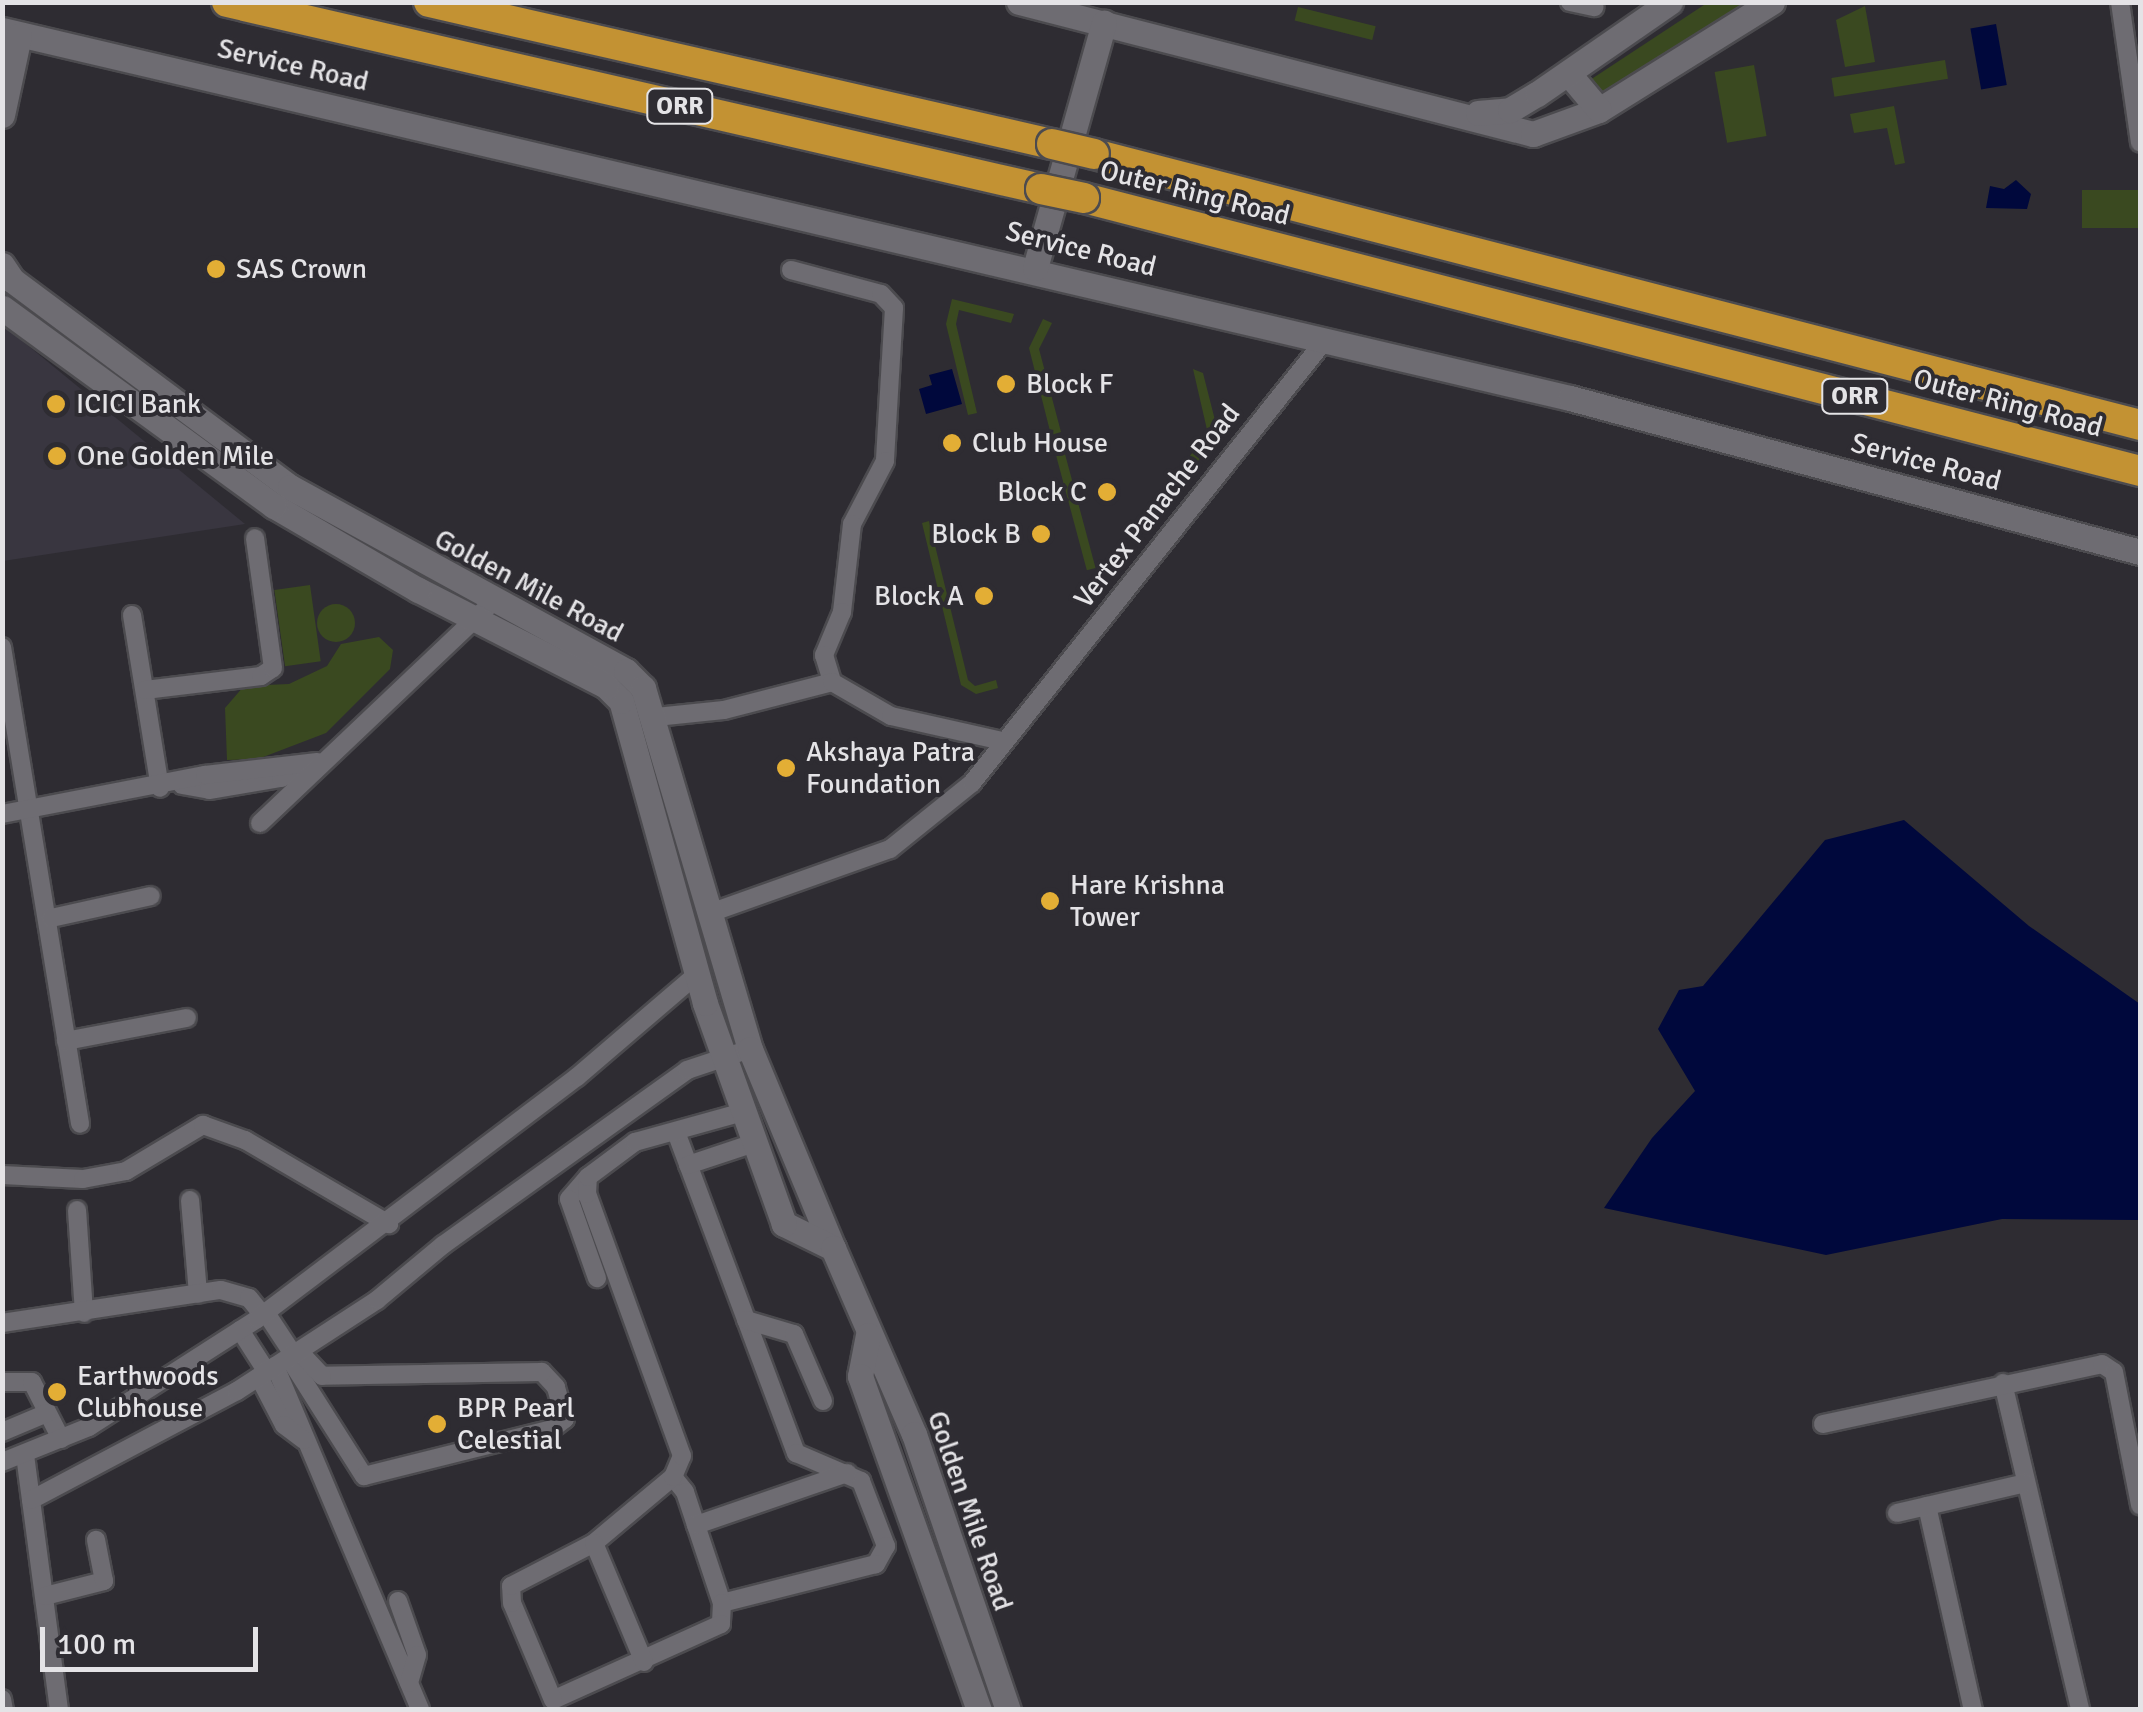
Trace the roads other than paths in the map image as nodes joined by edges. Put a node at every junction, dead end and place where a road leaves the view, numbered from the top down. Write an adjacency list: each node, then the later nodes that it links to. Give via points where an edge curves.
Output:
1 (227, 2): 22 (highway, Outer Ring Road / ORR, bridge, via 1084,198)
2 (429, 2): 21 (highway, Outer Ring Road / ORR, bridge, via 1094,154)
3 (1019, 2): 9 (street)
4 (1570, 2): 8 (street)
5 (1670, 2): 11 (street)
6 (1772, 2): 12 (street)
7 (2120, 2): 15 (street)
8 (1596, 9)
9 (1104, 22): 13 (street); 17 (street)
10 (11, 33): 14 (street); 17 (street, Service Road)
11 (1568, 73): 12 (street); 13 (street, via 1510,110)
12 (1599, 110): 13 (street, via 1533,134)
13 (1473, 114)
14 (2, 115)
15 (2140, 142)
16 (2, 265): 25 (street, Golden Mile Road, via 12,280 290,488)
17 (1035, 268): 20 (street, Service Road)
18 (791, 270): 28 (street, via 881,294 894,308 885,461 852,524 842,612 824,655)
19 (2, 308): 25 (street, Golden Mile Road, via 274,506)
20 (1325, 340): 24 (street, Service Road); 31 (street, Vertex Panache Road)
21 (2140, 425)
22 (2140, 471)
23 (256, 538): 29 (street, via 273,668 261,676)
24 (2140, 552)
25 (483, 610): 30 (street, Golden Mile Road, via 626,672); 32 (street); 40 (street, Golden Mile Road, via 621,701)
26 (132, 615): 29 (street)
27 (2, 646): 34 (street)
28 (832, 682): 30 (street, via 724,710); 31 (street, via 891,716)
29 (144, 690): 33 (street)
30 (656, 716): 38 (street, Golden Mile Road)
31 (1002, 741): 38 (street, Vertex Panache Road, via 972,784 890,850)
32 (317, 762): 33 (street, via 274,764); 36 (street)
33 (160, 788): 34 (street)
34 (28, 809): 35 (street); 39 (street)
35 (2, 814)
36 (260, 824)
37 (151, 896): 39 (street)
38 (710, 913): 43 (street, Golden Mile Road)
39 (51, 918): 42 (street)
40 (696, 974): 44 (street, Golden Mile Road); 54 (street)
41 (186, 1018): 42 (street)
42 (66, 1041): 46 (street)
43 (750, 1049): 44 (street); 55 (street, Golden Mile Road)
44 (722, 1057): 45 (street, Golden Mile Road); 64 (street, via 687,1070)
45 (743, 1112): 47 (street); 48 (street, Golden Mile Road)
46 (80, 1124)
47 (676, 1132): 49 (street); 51 (street, via 635,1142)
48 (754, 1143): 49 (street); 55 (street, Golden Mile Road, via 784,1224)
49 (688, 1165): 60 (street)
50 (2, 1175): 54 (street, via 70,1180 126,1170 203,1125 245,1140)
51 (588, 1178): 56 (street, via 569,1199); 76 (street, via 587,1194 678,1439 681,1466)
52 (190, 1200): 57 (street)
53 (77, 1210): 59 (street)
54 (389, 1224): 58 (street)
55 (833, 1248): 63 (street, Golden Mile Road)
56 (598, 1278)
57 (198, 1294): 58 (street, via 221,1290); 59 (street)
58 (267, 1312): 62 (street); 64 (street)
59 (84, 1313): 61 (street)
60 (746, 1320): 68 (street, via 773,1322 794,1334); 75 (street, via 796,1453)
61 (2, 1323)
62 (240, 1330): 64 (street); 72 (street)
63 (868, 1335): 96 (street, Golden Mile Road, via 860,1376); 97 (street, Golden Mile Road, via 914,1434)
64 (280, 1363): 65 (street); 78 (street, via 176,1428); 85 (street, via 284,1425 304,1440)
65 (312, 1380): 65 (street, via 542,1372 556,1387 564,1420 558,1427 364,1476)
66 (2, 1382): 69 (street, via 32,1382)
67 (2002, 1383): 70 (street); 77 (street); 80 (street, via 2093,1364 2110,1367)
68 (824, 1401)
69 (42, 1415): 71 (street); 72 (street)
70 (1823, 1424)
71 (2, 1432)
72 (56, 1442): 73 (street)
73 (25, 1455): 74 (street); 78 (street)
74 (2, 1462)
75 (847, 1473): 82 (street); 88 (street, via 861,1481 886,1546 882,1560)
76 (673, 1477): 82 (street); 84 (street)
77 (2026, 1483): 79 (street); 99 (street)
78 (31, 1500): 86 (street)
79 (1927, 1506): 81 (street); 98 (street)
80 (2140, 1506)
81 (1896, 1513)
82 (696, 1525): 88 (street)
83 (96, 1540): 86 (street, via 104,1581)
84 (594, 1543): 90 (street); 90 (street, via 511,1586 548,1695 568,1698)
85 (365, 1582): 89 (street, via 389,1603); 91 (street)
86 (45, 1596): 94 (street)
87 (398, 1601): 91 (street, via 417,1655)
88 (722, 1603): 90 (street, via 721,1624)
89 (409, 1653)
90 (644, 1662)
91 (409, 1683): 95 (street)
92 (2, 1699): 93 (street)
93 (4, 1710)
94 (59, 1710)
95 (420, 1710)
96 (978, 1710)
97 (1008, 1710)
98 (1972, 1710)
99 (2080, 1710)

